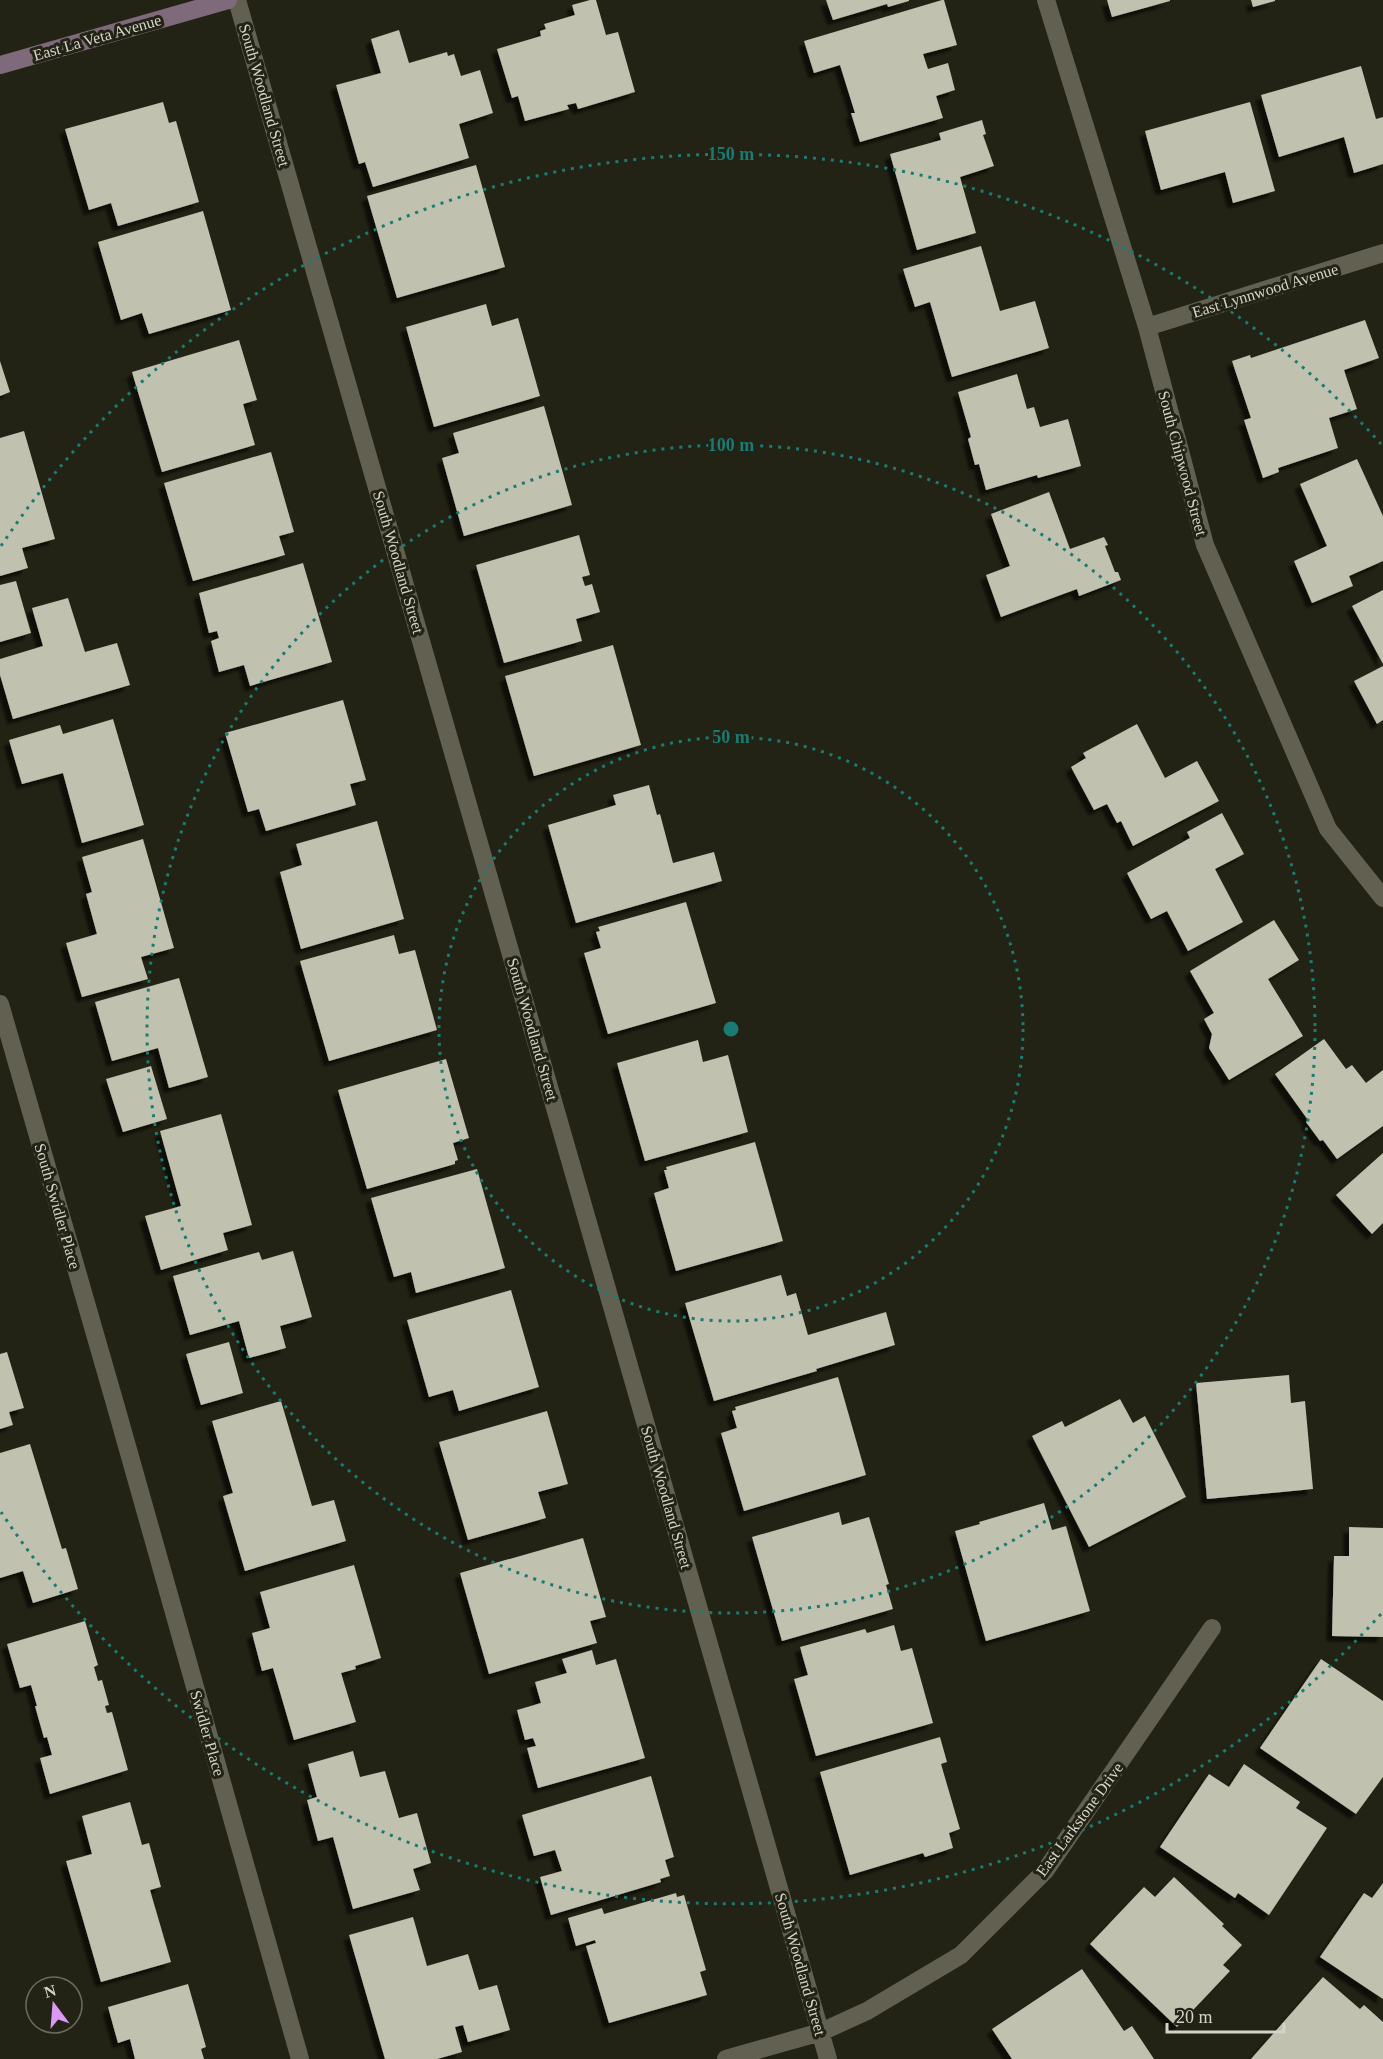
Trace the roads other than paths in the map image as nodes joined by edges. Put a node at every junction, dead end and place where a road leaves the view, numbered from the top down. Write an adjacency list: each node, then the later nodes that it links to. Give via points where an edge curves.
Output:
1 (228, 0): 4 (street, East La Veta Avenue)
2 (237, 0): 11 (street, South Woodland Street)
3 (1046, 0): 6 (street, South Chipwood Street)
4 (0, 65)
5 (1383, 253): 6 (street, East Lynnwood Avenue)
6 (1147, 327): 7 (street, South Chipwood Street, via 1204,545 1328,829)
7 (1383, 898)
8 (0, 1004): 9 (street, South Swidler Place)
9 (116, 1407): 12 (street, Swidler Place)
10 (1212, 1628): 11 (street, East Larkstone Drive, via 1045,1871 961,1955 867,2011)
11 (821, 2032): 13 (street, East Larkstone Drive); 14 (street, South Woodland Street)
12 (300, 2059)
13 (726, 2059)
14 (828, 2059)

